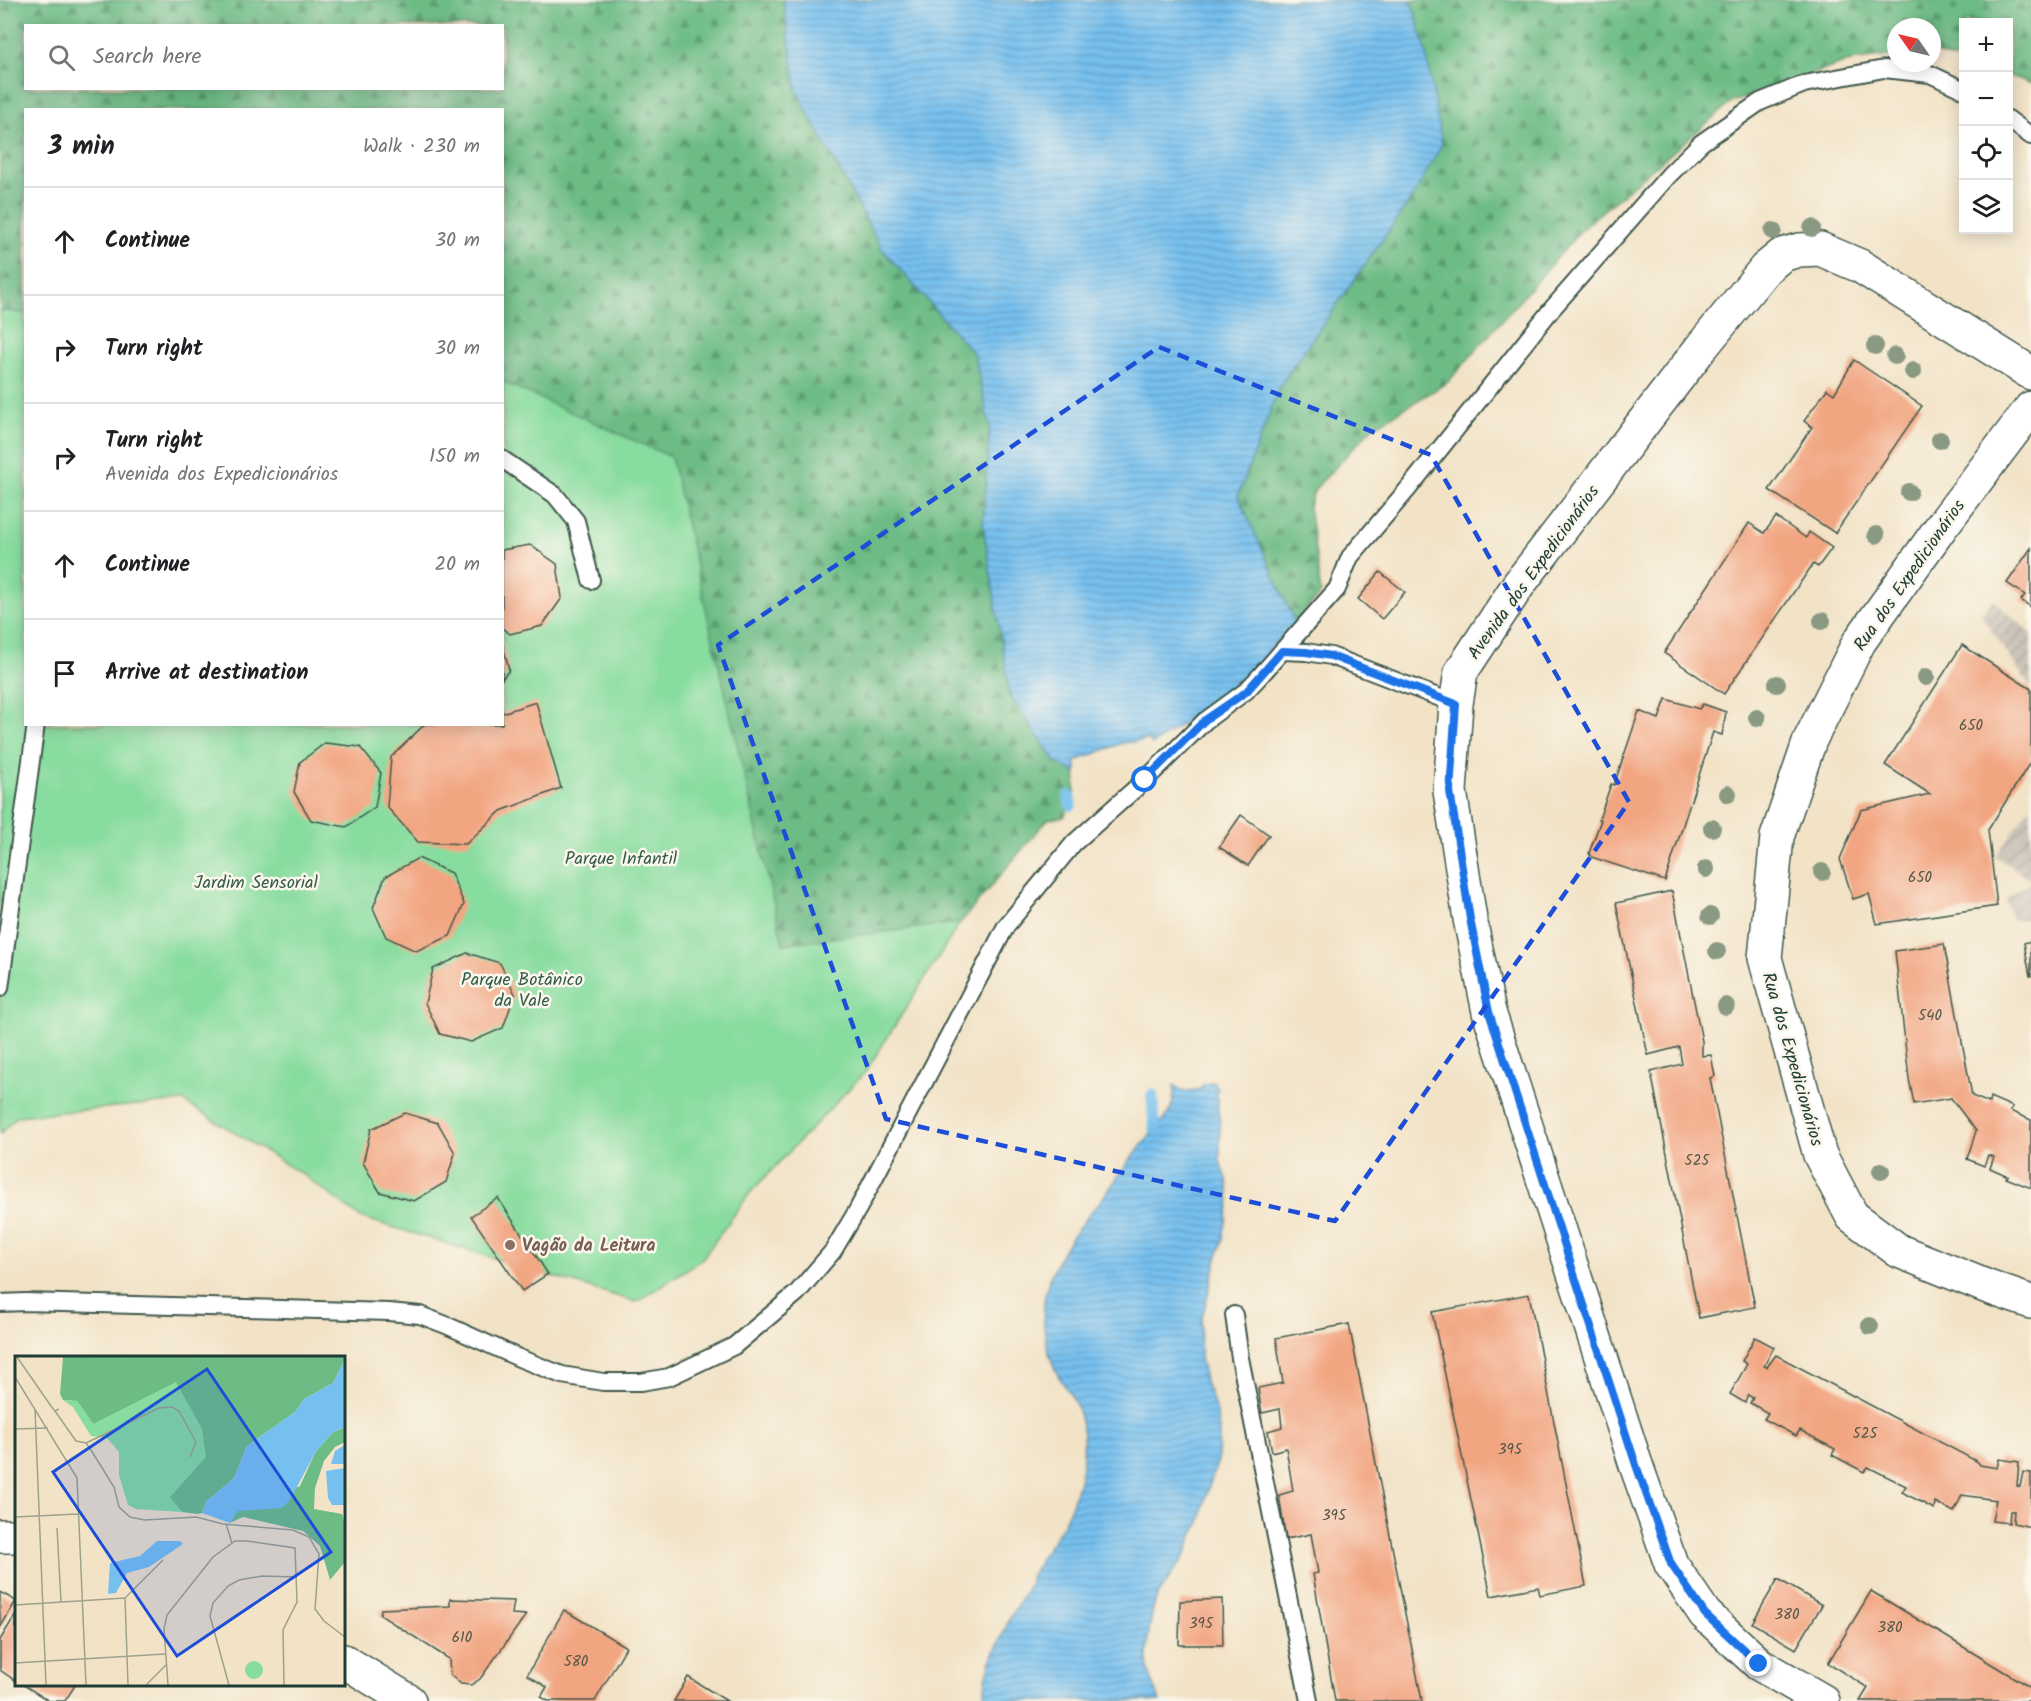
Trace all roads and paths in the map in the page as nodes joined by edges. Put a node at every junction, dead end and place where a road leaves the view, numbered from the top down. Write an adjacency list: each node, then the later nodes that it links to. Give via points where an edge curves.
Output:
1 (1959, 88): 8 (lane, via 1930,75 1884,69 1804,84 1760,102 1701,143 1551,310 1350,557 1337,589)
2 (2013, 123): 3 (lane)
3 (2031, 136)
4 (2031, 373): 9 (street, Avenida dos Expedicionários, via 1860,266 1820,249 1782,255 1765,269 1700,349 1520,584 1461,672)
5 (2031, 408): 12 (street, Rua dos Expedicionários, via 1859,642 1810,740 1777,837 1765,958 1820,1155 1852,1216 1899,1251)
6 (504, 460): 7 (lane, via 555,495 576,521)
7 (591, 580)
8 (1282, 651): 9 (lane, via 1331,656); 13 (lane, via 1246,692 1205,720 1074,843 1024,903 1006,926 833,1251 797,1293 735,1346 669,1377 603,1382 562,1375 420,1315)
9 (1456, 704): 18 (street, Avenida dos Expedicionários, via 1450,791 1489,1012 1671,1564 1705,1614 1759,1664)
10 (36, 726): 11 (lane)
11 (0, 988)
12 (2031, 1302)
13 (0, 1304)
14 (1234, 1315): 17 (lane)
15 (345, 1662): 16 (street)
16 (409, 1701)
17 (1309, 1701)
18 (1823, 1701)

